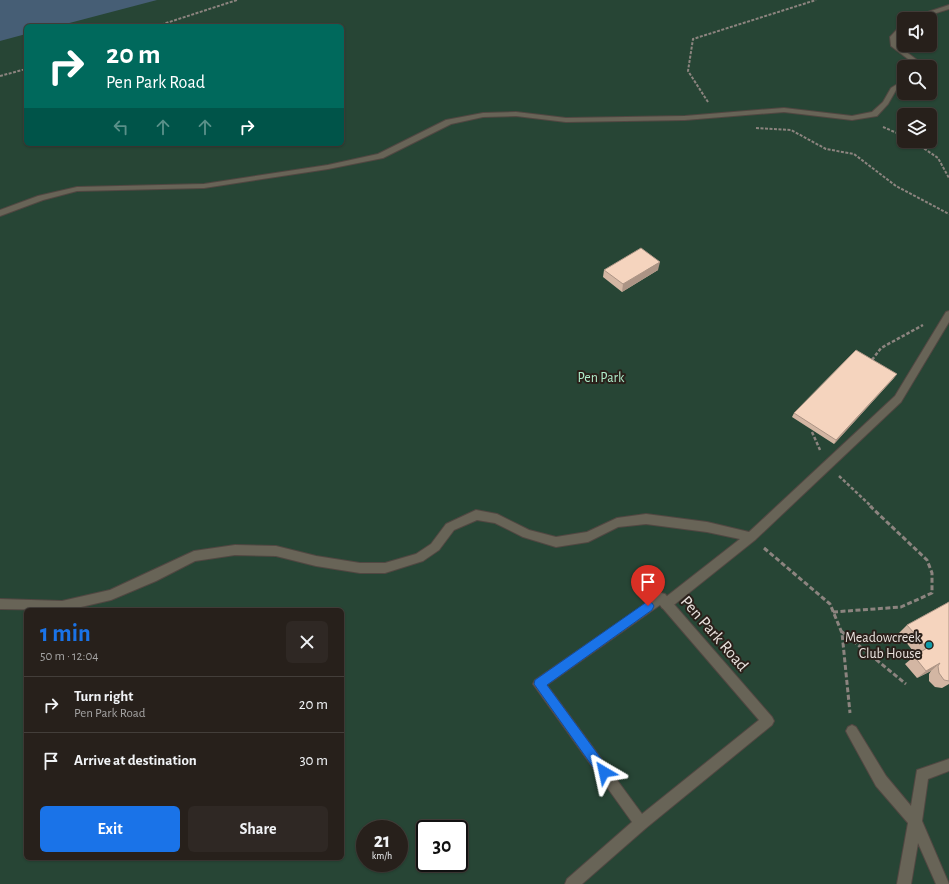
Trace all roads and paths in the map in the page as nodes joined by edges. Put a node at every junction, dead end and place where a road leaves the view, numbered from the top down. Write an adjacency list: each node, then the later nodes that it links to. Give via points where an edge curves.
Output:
1 (237, 0): 4 (path)
2 (949, 7): 3 (street)
3 (933, 12)
4 (163, 24)
5 (897, 32): 6 (street, via 893,37 894,46)
6 (897, 48)
7 (902, 52): 8 (street)
8 (914, 60)
9 (24, 70): 10 (path)
10 (0, 76)
11 (897, 86): 14 (street, via 886,103 874,114 852,118 784,110 685,118 566,120 516,114 483,115 449,122 380,156 336,165 204,186 77,189 41,198)
12 (923, 148): 13 (path, via 938,158)
13 (949, 178)
14 (0, 213)
15 (948, 315): 16 (path, via 914,329 881,348); 18 (street, via 898,399)
16 (872, 360)
17 (812, 432): 18 (path)
18 (827, 466): 19 (street); 22 (path, via 927,560 932,572 932,593 901,607)
19 (751, 537): 20 (street, via 707,527 646,519 617,522 588,538 556,542 526,534 498,519 476,516 450,527 435,547 419,558 385,568 360,568 276,551 235,550 194,556 152,578 111,595 62,606); 21 (street); 22 (path, via 830,604)
20 (0, 604)
21 (666, 604): 28 (street, Pen Park Road, via 768,721); 28 (street, Pen Park Road, via 661,598 539,684)
22 (833, 612): 23 (path)
23 (840, 631): 24 (path); 25 (path)
24 (906, 684)
25 (852, 731): 27 (street, via 881,781)
26 (949, 765): 27 (street, via 922,775)
27 (915, 822): 30 (street); 31 (street)
28 (641, 823): 29 (street, Pen Park Road)
29 (572, 884)
30 (904, 884)
31 (943, 884)

